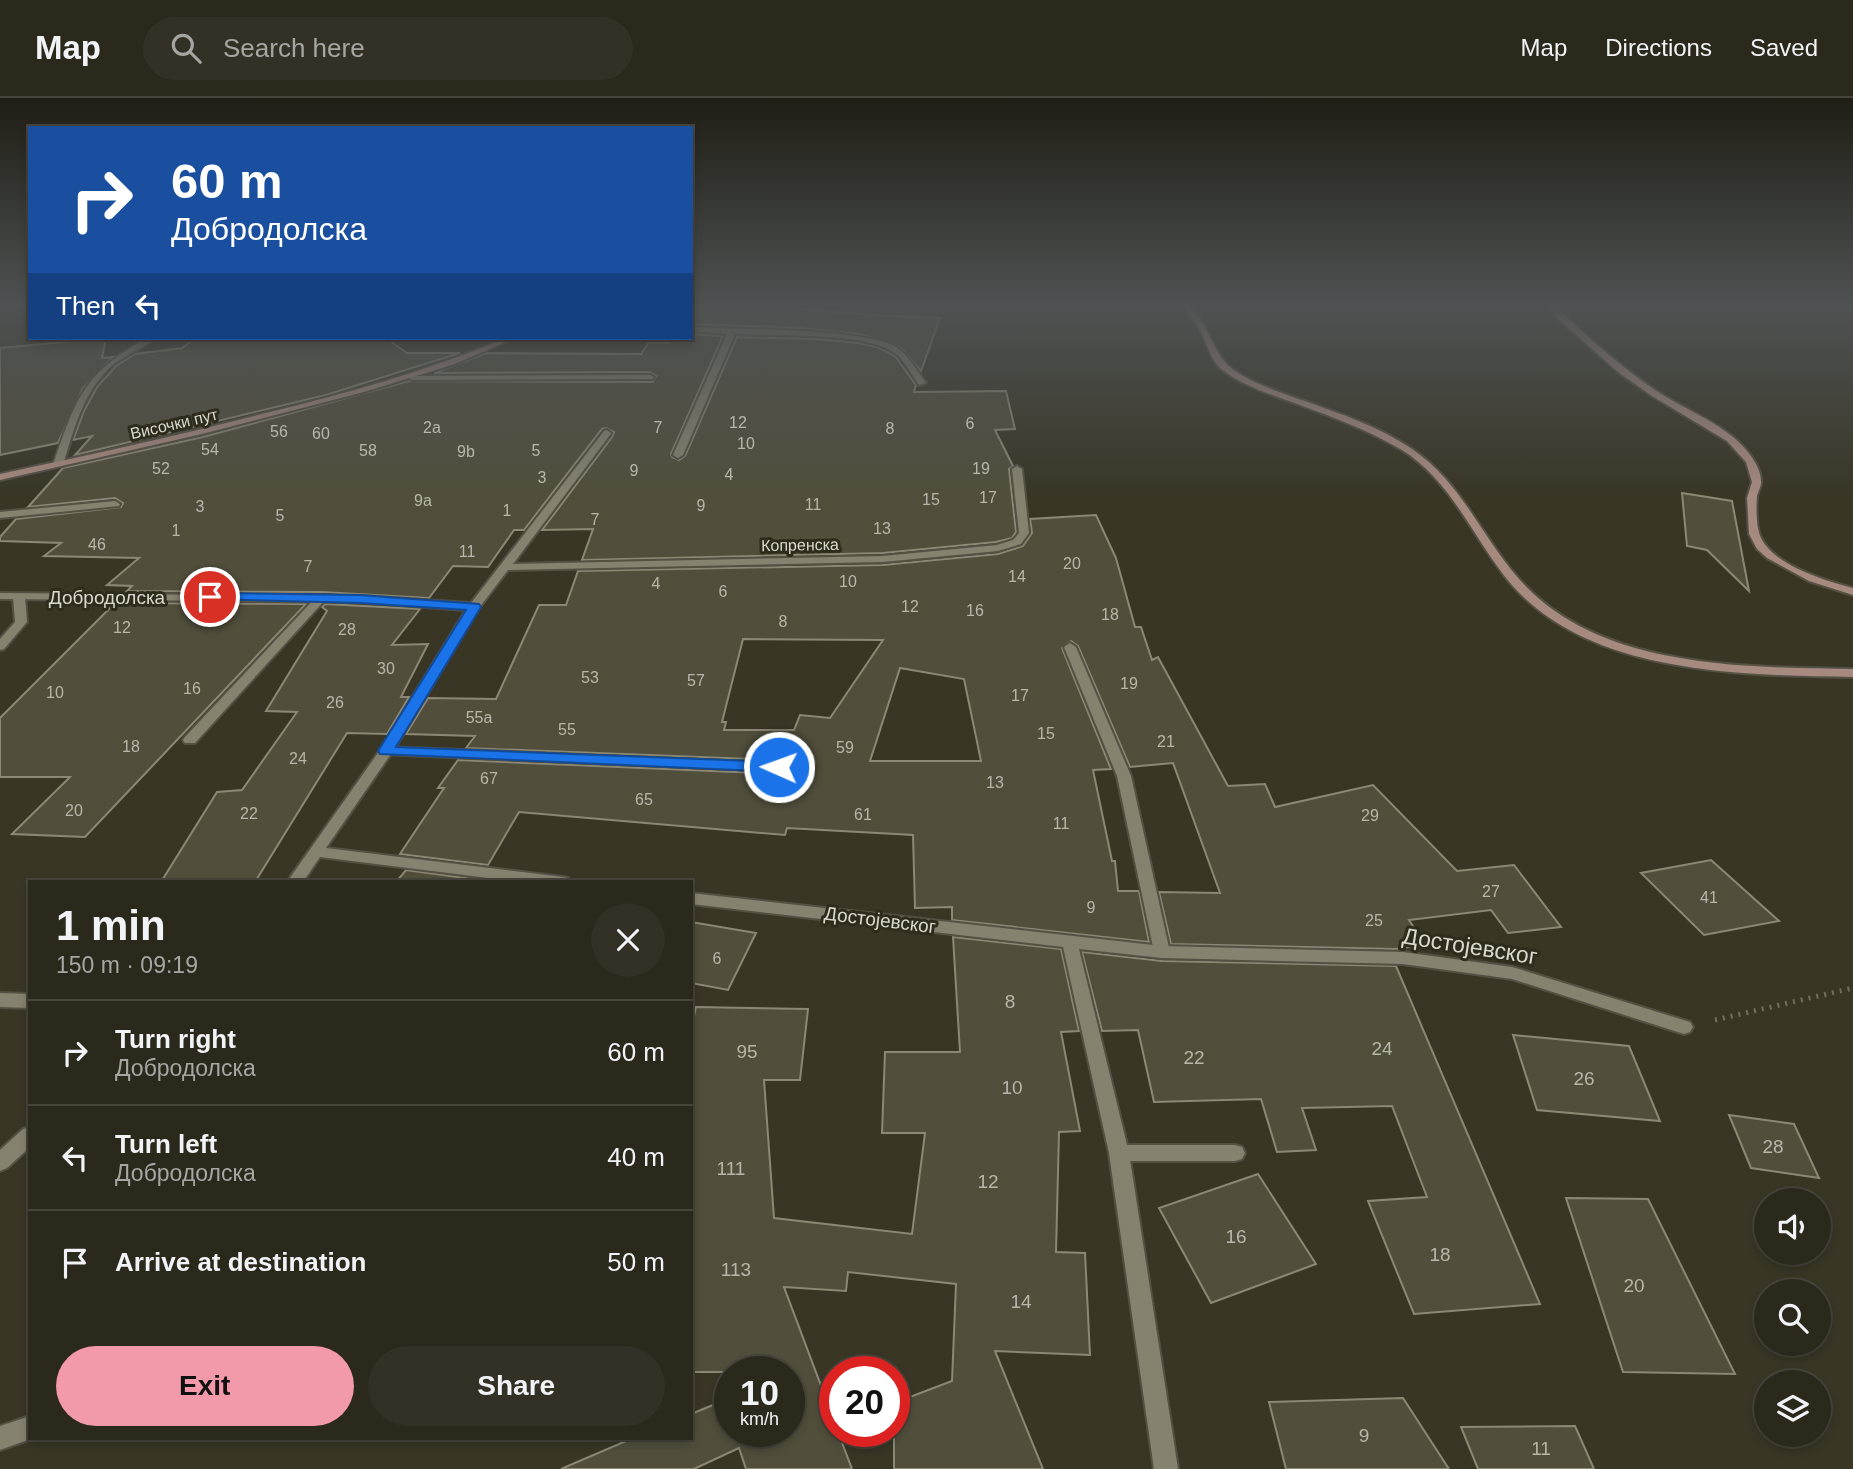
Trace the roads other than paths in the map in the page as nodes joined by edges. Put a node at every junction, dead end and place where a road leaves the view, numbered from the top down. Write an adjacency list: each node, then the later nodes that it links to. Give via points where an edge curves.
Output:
1 (107, 368): 12 (street, via 84,394)
2 (436, 368): 7 (main road, Височки пут)
3 (716, 368): 11 (street)
4 (910, 368): 9 (street)
5 (1229, 368): 25 (main road, via 1258,387 1395,443 1433,470 1506,573 1547,610 1575,626 1648,654 1698,666)
6 (1619, 368): 18 (main road, via 1730,439 1750,461 1757,482 1751,494 1755,537 1761,547 1812,579)
7 (413, 377): 8 (street); 12 (main road, Височки пут)
8 (650, 377)
9 (922, 383)
10 (607, 433): 17 (street)
11 (678, 455)
12 (58, 465): 14 (main road, Височки пут)
13 (1017, 469): 17 (street, Копренска, via 1024,533 1009,546 883,559)
14 (0, 477)
15 (115, 504): 16 (street)
16 (0, 515)
17 (505, 567): 22 (street)
18 (1853, 592)
19 (0, 596): 20 (street, Добродолска)
20 (19, 597): 21 (street, Добродолска); 23 (street, via 21,622)
21 (321, 598): 22 (street, Добродолска); 26 (street)
22 (474, 607): 27 (street)
23 (0, 646)
24 (1070, 647): 34 (street, via 1124,776)
25 (1853, 673)
26 (190, 740)
27 (386, 751): 28 (street); 29 (street)
28 (779, 767)
29 (318, 852): 30 (street); 31 (street)
30 (297, 880)
31 (547, 880)
32 (693, 898): 33 (street, Достојевског)
33 (1069, 943): 34 (street, Достојевског); 39 (street)
34 (1162, 952): 37 (street, Достојевског, via 1403,958 1512,973)
35 (0, 1000): 36 (street)
36 (28, 1001)
37 (1684, 1027)
38 (28, 1137): 41 (street)
39 (1119, 1153): 40 (street); 44 (street)
40 (1235, 1153)
41 (0, 1162)
42 (28, 1429): 43 (street)
43 (0, 1437)
44 (1166, 1469)

